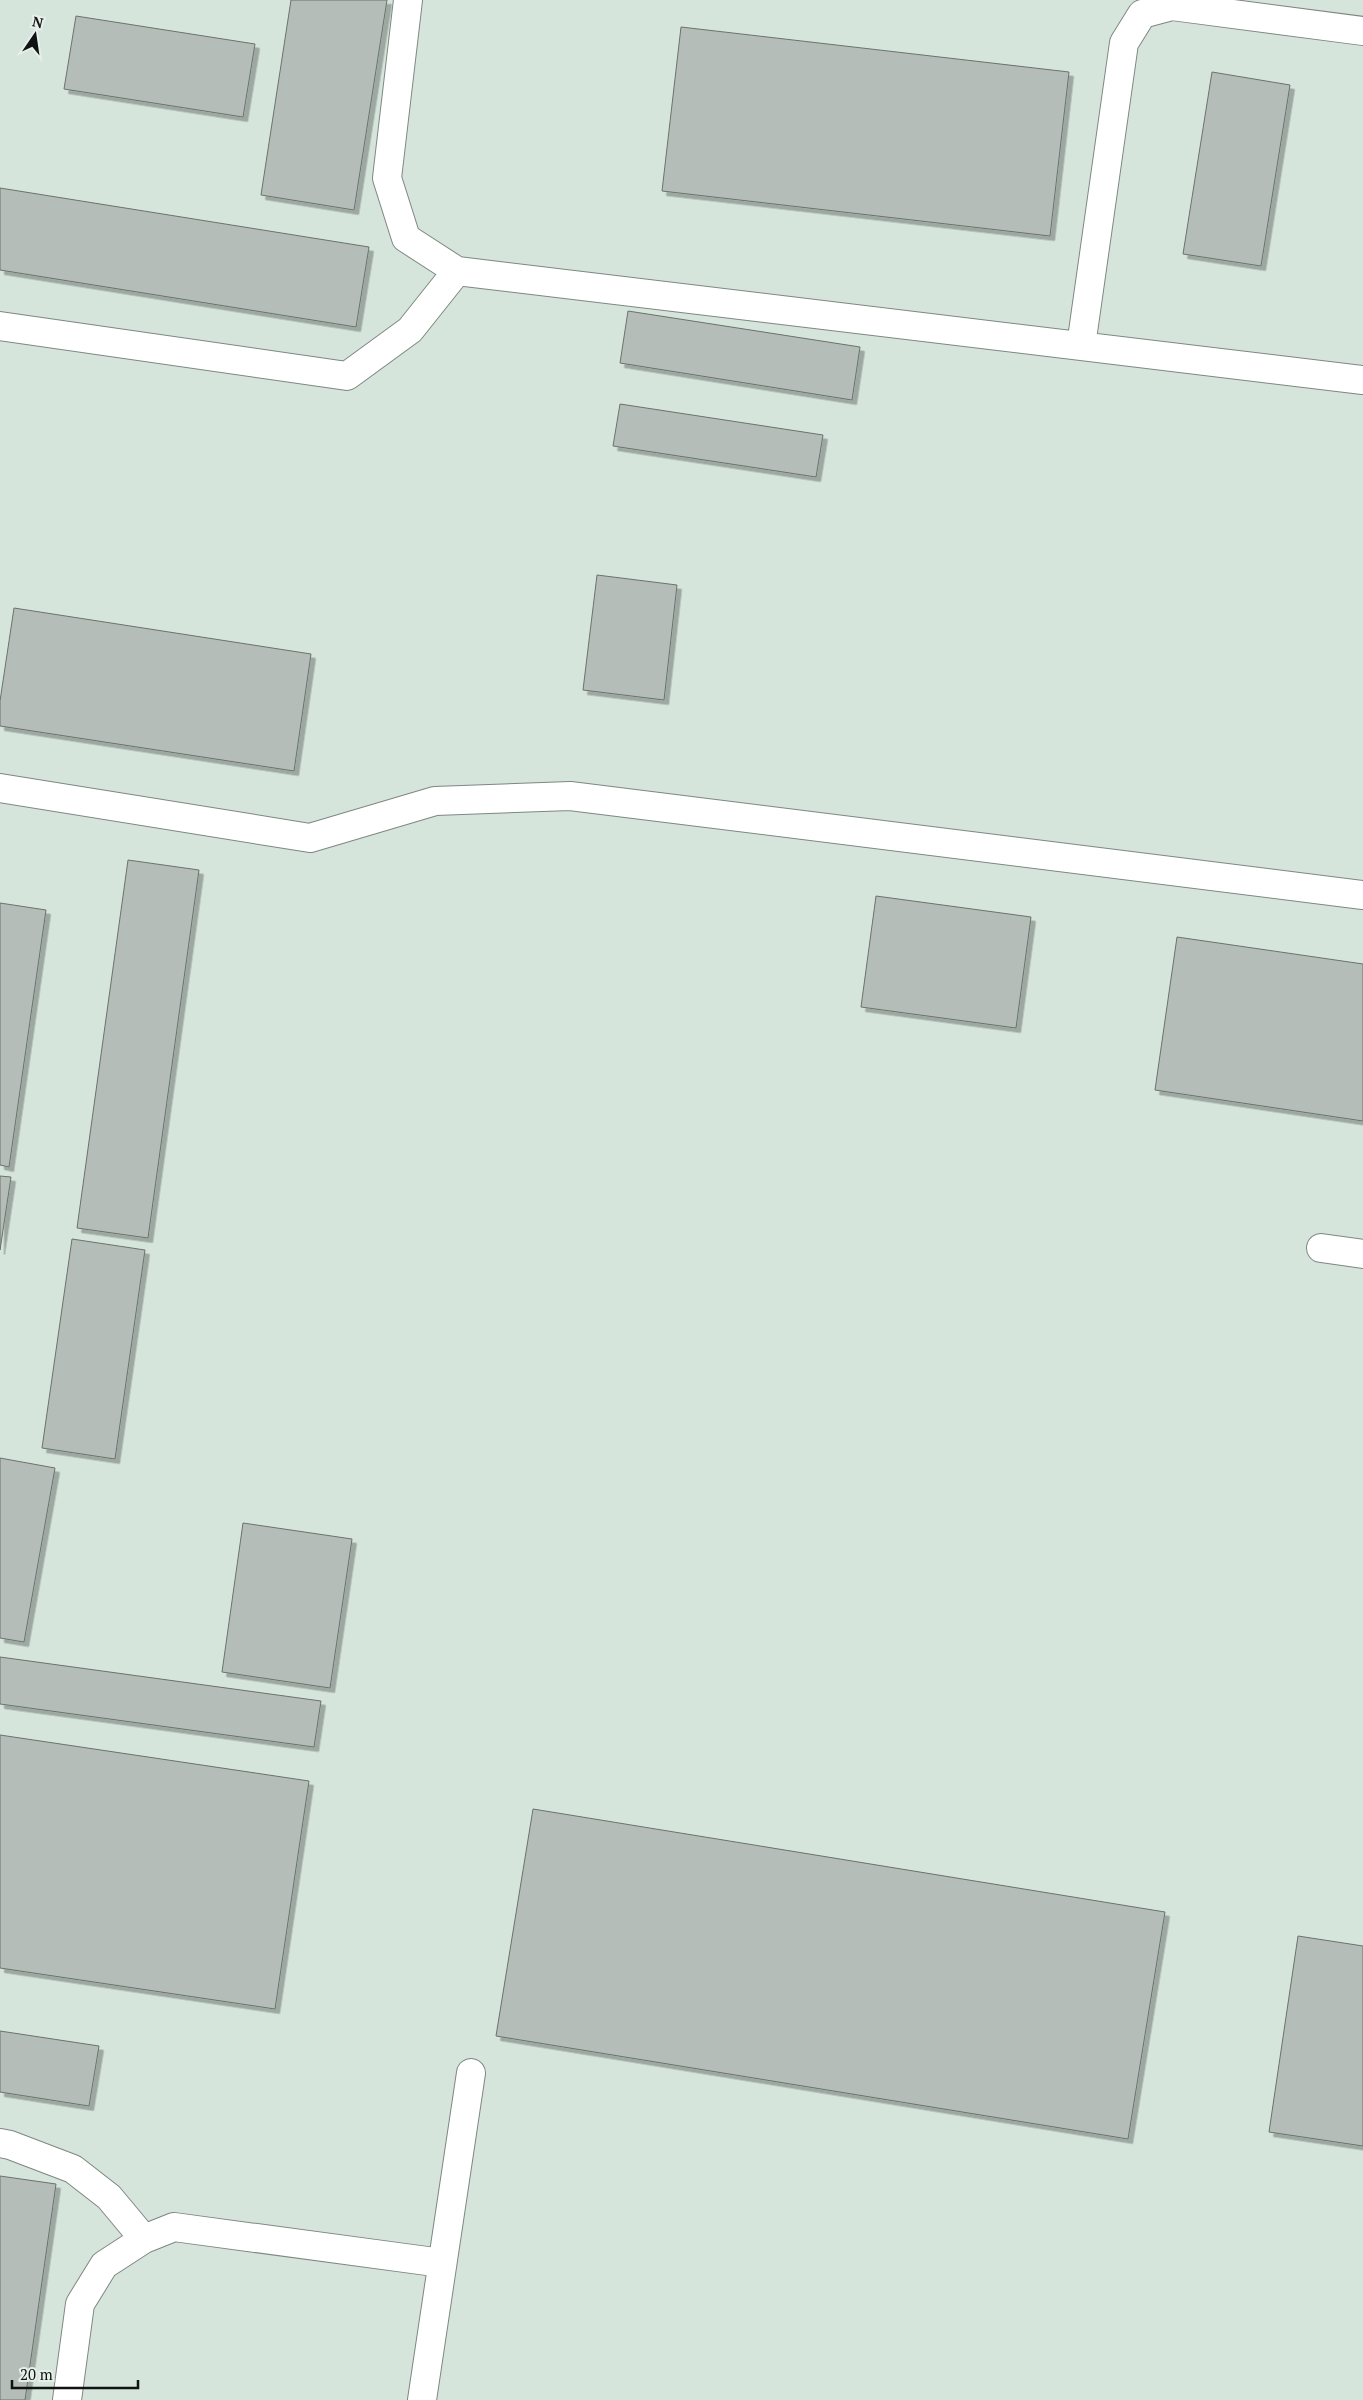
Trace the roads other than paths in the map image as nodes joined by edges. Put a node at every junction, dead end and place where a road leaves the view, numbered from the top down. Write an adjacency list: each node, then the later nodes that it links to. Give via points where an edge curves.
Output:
1 (408, 0): 3 (lane, via 387,178 406,238)
2 (1363, 31): 5 (lane, via 1172,6 1142,14 1124,43)
3 (457, 271): 4 (lane, via 410,330 346,376); 5 (lane)
4 (0, 326)
5 (1081, 346): 6 (lane)
6 (1363, 380)
7 (0, 788): 8 (lane, via 310,838 435,801 570,796)
8 (1363, 895)
9 (1321, 1248): 10 (lane)
10 (1363, 1254)
11 (472, 2073): 14 (lane)
12 (0, 2143): 13 (lane, via 73,2169 109,2197)
13 (144, 2239): 14 (lane, via 174,2227); 15 (lane, via 104,2265 80,2304)
14 (442, 2263): 16 (lane)
15 (67, 2400)
16 (422, 2400)

